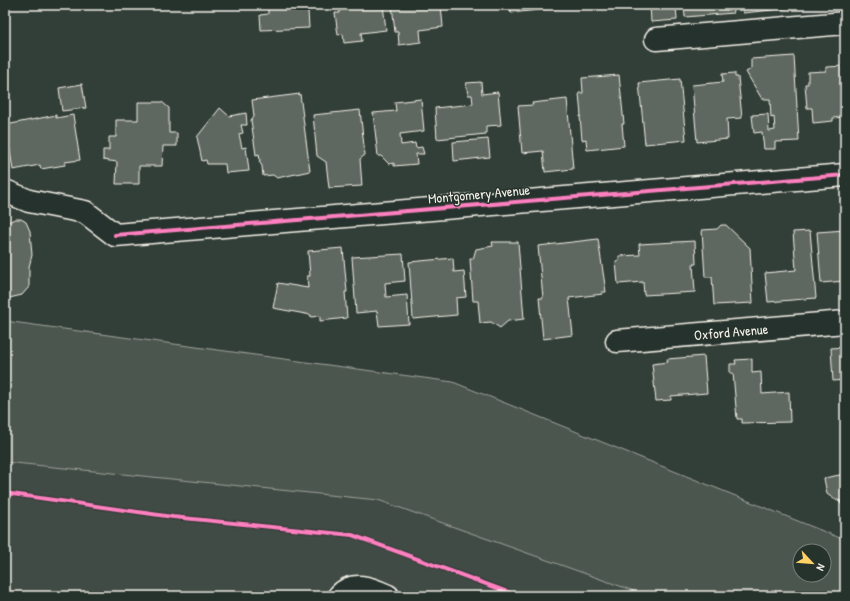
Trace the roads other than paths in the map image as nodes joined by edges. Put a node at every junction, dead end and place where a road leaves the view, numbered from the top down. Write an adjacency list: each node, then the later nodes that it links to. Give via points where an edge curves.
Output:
1 (845, 22): 2 (street)
2 (656, 39)
3 (845, 174): 4 (street, Montgomery Avenue, via 115,235 85,212 28,202)
4 (5, 192)
5 (845, 322): 6 (street, Oxford Avenue)
6 (617, 341)
7 (339, 596): 8 (street, via 345,590 364,586)
8 (388, 596)

